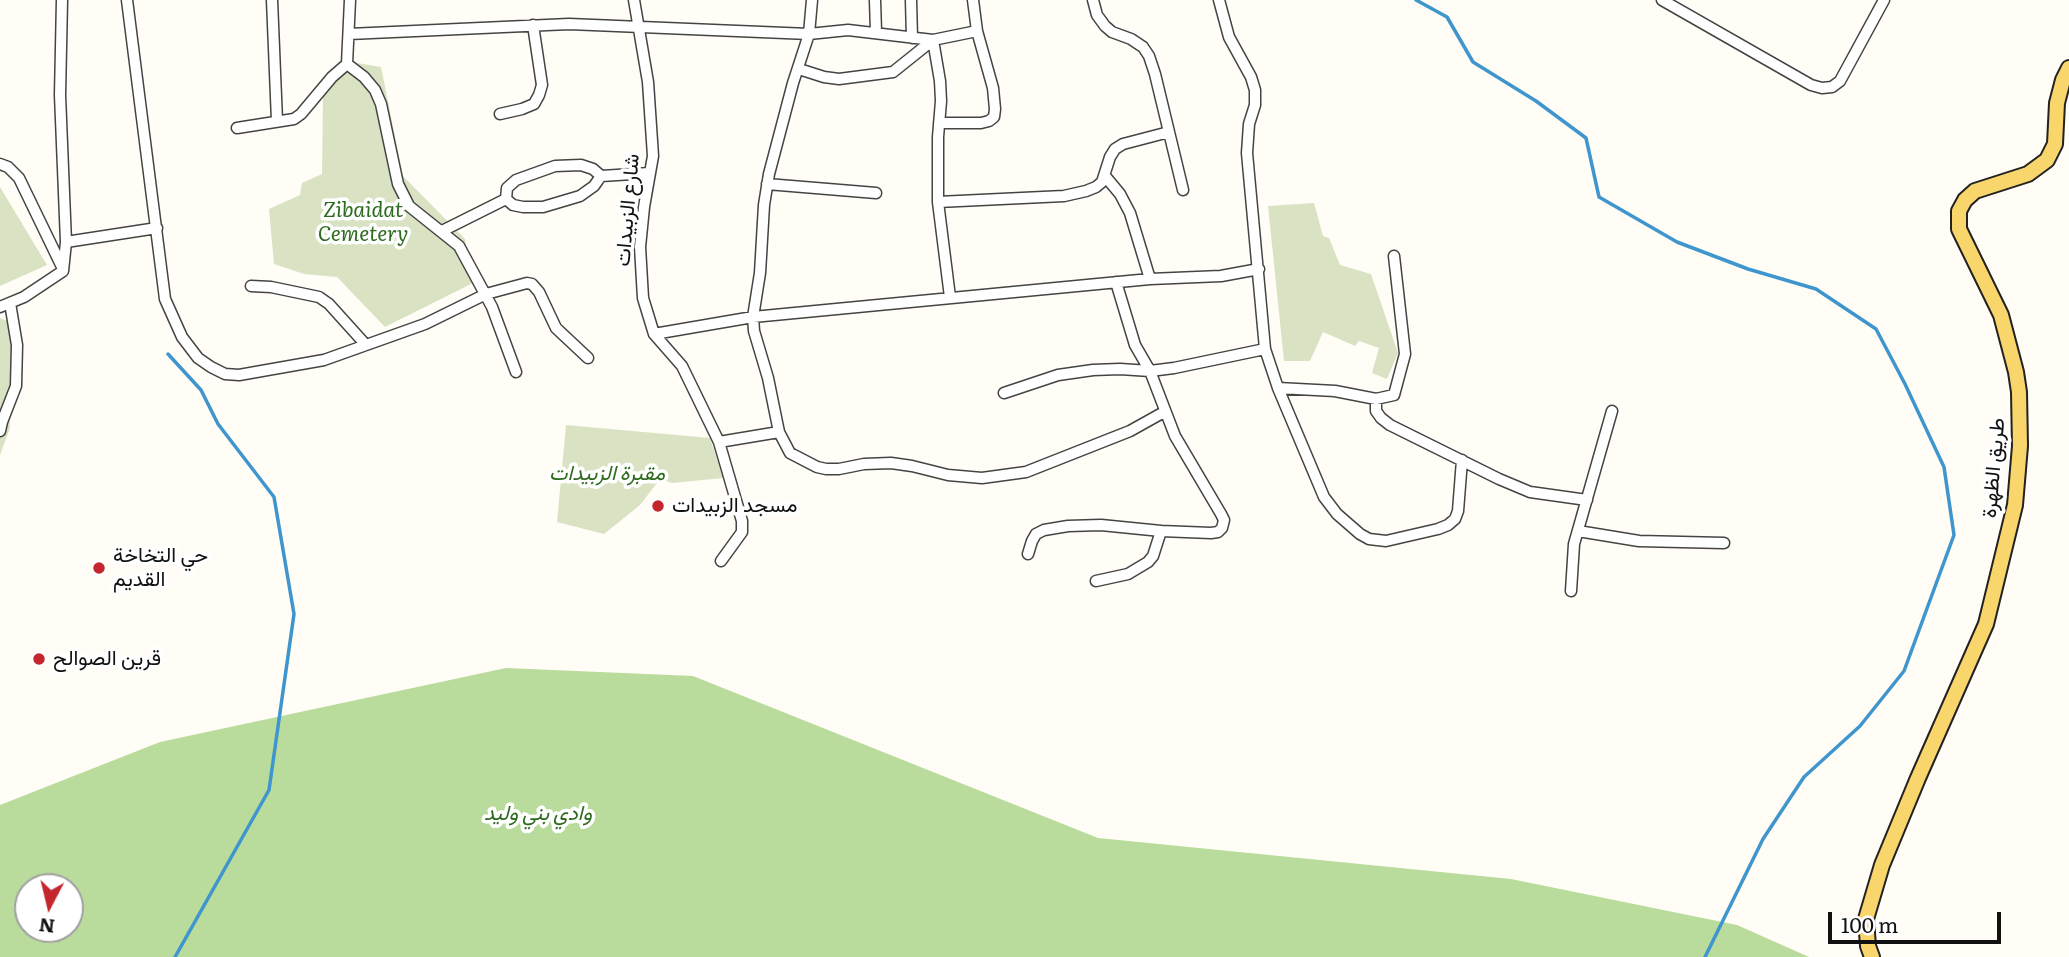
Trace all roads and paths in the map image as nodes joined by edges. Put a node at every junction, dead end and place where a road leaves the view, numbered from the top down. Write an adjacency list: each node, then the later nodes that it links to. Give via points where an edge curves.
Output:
1 (62, 0): 41 (street, via 60,95)
2 (127, 0): 39 (street)
3 (272, 0): 26 (street)
4 (350, 0): 18 (street)
5 (634, 0): 15 (street, شارع الزبيدات)
6 (812, 0): 19 (street)
7 (876, 0): 17 (street)
8 (911, 0): 20 (street)
9 (973, 0): 16 (street)
10 (1093, 0): 29 (street, via 1105,26 1143,47 1149,56)
11 (1219, 0): 43 (street, via 1229,37 1255,90 1247,153)
12 (1662, 0): 13 (street, via 1822,88 1840,81)
13 (1884, 0)
14 (533, 25): 15 (street); 18 (street); 25 (street, via 542,85 539,95 534,104)
15 (639, 26): 19 (street); 31 (street, شارع الزبيدات, via 652,120)
16 (977, 31): 21 (street); 27 (street, via 992,88 994,117 981,123)
17 (876, 32): 19 (street); 20 (street)
18 (349, 34): 22 (street)
19 (809, 34): 24 (street)
20 (912, 38): 21 (street)
21 (933, 40): 24 (street, via 893,72 839,79); 27 (street, via 940,81)
22 (347, 64): 26 (street, via 302,114); 40 (street, via 375,90 398,184 409,206)
23 (2069, 68): 75 (main road, طريق الظهرة, via 2057,103 2056,144 2047,160 2028,174 1975,191 1959,211 1959,229 1994,296 2016,372 2020,446 2015,505 1986,624 1882,865 1866,919)
24 (799, 69): 34 (street)
25 (500, 114)
26 (277, 121): 28 (street)
27 (939, 123): 38 (street)
28 (237, 128)
29 (1169, 132): 33 (street, via 1115,149); 35 (street)
30 (0, 164): 44 (street, via 19,178)
31 (649, 173): 32 (street); 52 (street, شارع الزبيدات, via 640,247 643,298)
32 (601, 176): 37 (street, via 580,196 543,207 513,205); 37 (street, via 581,165 555,166 516,180 507,188)
33 (1105, 176): 38 (street, via 1096,187 1065,196); 45 (street, via 1130,213)
34 (767, 184): 36 (street); 51 (street)
35 (1182, 190)
36 (876, 193)
37 (506, 199): 40 (street)
38 (938, 202): 49 (street)
39 (157, 228): 41 (street); 53 (street, via 165,299 182,337 211,367 239,375 324,360)
40 (442, 231): 48 (street, via 459,246)
41 (66, 243): 44 (street)
42 (1394, 256): 60 (street, via 1405,354 1394,395)
43 (1259, 269): 45 (street); 54 (street)
44 (63, 271): 50 (street)
45 (1150, 279): 46 (street)
46 (1116, 282): 49 (street); 56 (street, via 1136,345)
47 (251, 286): 53 (street, via 319,297)
48 (486, 294): 53 (street, via 425,324); 55 (street, via 532,284 556,328); 57 (street)
49 (950, 298): 51 (street)
50 (5, 305): 63 (street, via 17,345 16,386)
51 (753, 317): 52 (street); 64 (street)
52 (654, 334): 65 (street, شارع الزبيدات, via 682,366)
53 (366, 345)
54 (1265, 349): 56 (street); 58 (street)
55 (588, 358)
56 (1150, 371): 59 (street, via 1058,375); 62 (street)
57 (516, 372)
58 (1278, 388): 60 (street); 66 (street, via 1324,497 1369,540 1386,541 1448,525 1455,519)
59 (1004, 393)
60 (1376, 399): 66 (street, via 1376,411 1390,425)
61 (1612, 411): 67 (street)
62 (1164, 412): 64 (street, via 1130,431 1027,472 982,478 891,463 817,467 790,453); 68 (street, via 1224,520 1218,532)
63 (0, 431)
64 (779, 432): 65 (street)
65 (719, 442): 72 (street, شارع الزبيدات, via 742,520 741,532)
66 (1462, 460): 67 (street, via 1530,492)
67 (1587, 500): 69 (street)
68 (1161, 531): 71 (street, via 1101,525 1044,530 1036,534); 73 (street, via 1148,562 1128,574)
69 (1578, 531): 70 (street, via 1639,541); 74 (street)
70 (1724, 543)
71 (1028, 554)
72 (721, 561)
73 (1096, 581)
74 (1571, 591)
75 (1872, 957)

